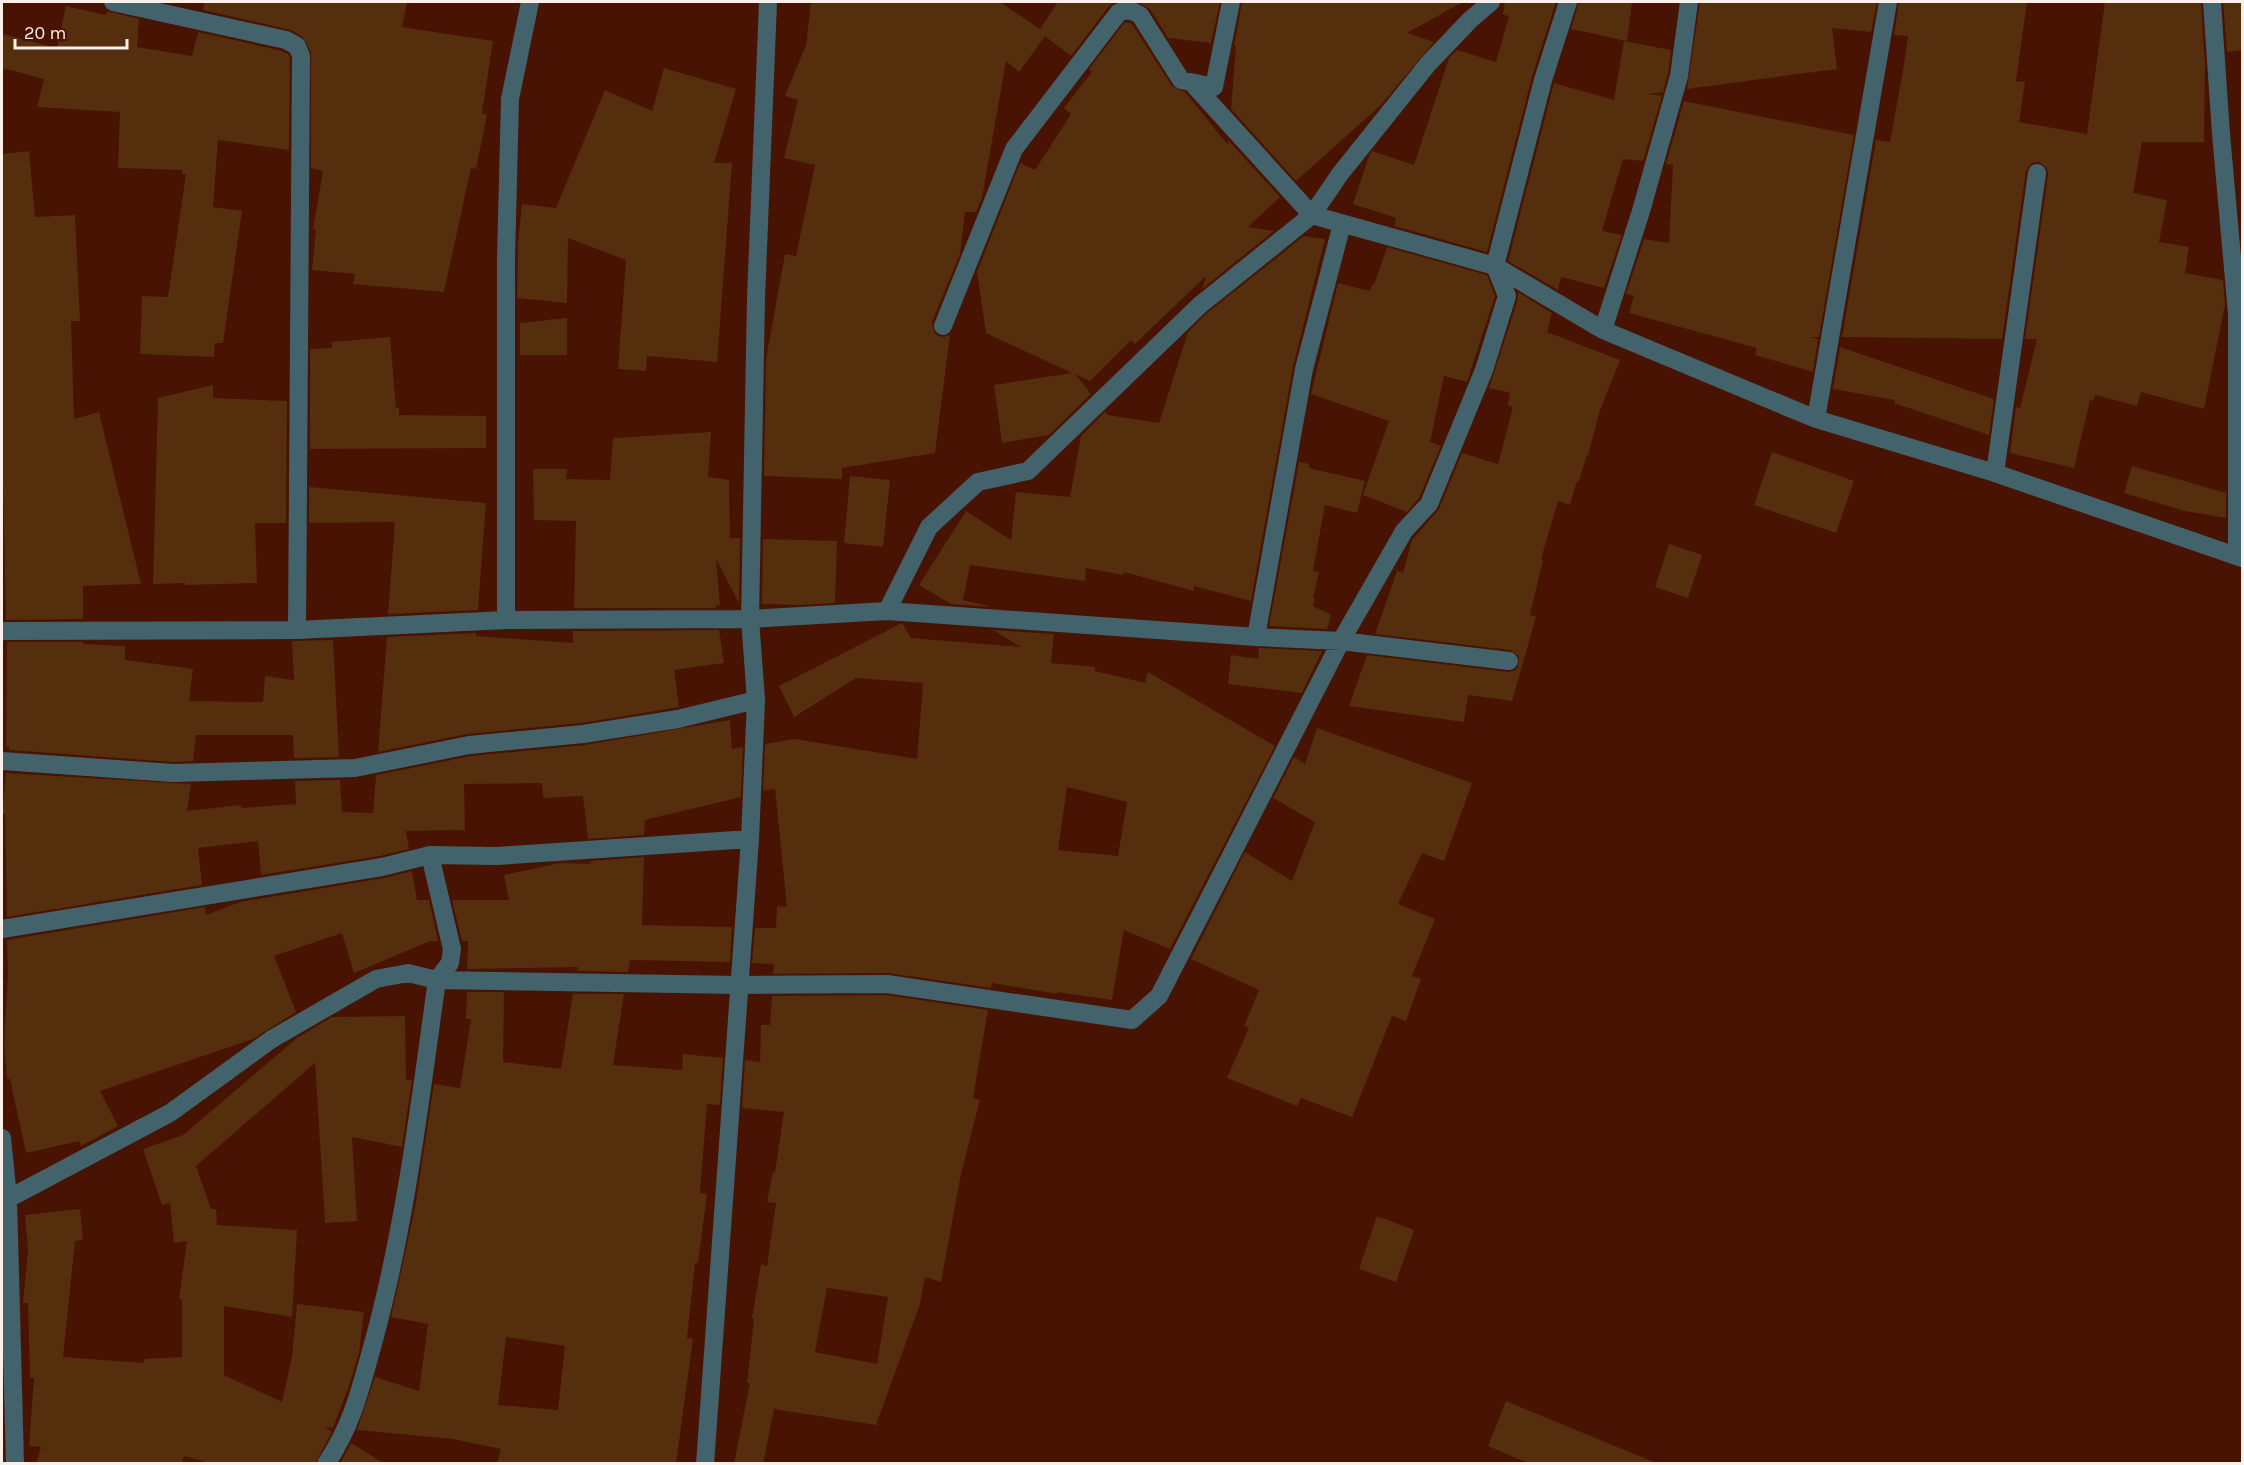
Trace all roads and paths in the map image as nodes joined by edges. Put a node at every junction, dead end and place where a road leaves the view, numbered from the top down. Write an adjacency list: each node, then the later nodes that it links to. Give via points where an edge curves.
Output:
1 (113, 2): 23 (street, via 286,40 297,46 301,56)
2 (530, 2): 22 (street, via 510,99)
3 (768, 2): 21 (street, via 756,298)
4 (1231, 2): 10 (street, via 1214,87)
5 (1491, 2): 12 (street, via 1428,64)
6 (1568, 2): 14 (street, via 1543,80)
7 (1689, 2): 16 (street, via 1679,76)
8 (1888, 2): 17 (street)
9 (2212, 2): 19 (street, via 2237,314)
10 (1192, 83): 12 (street); 15 (street, via 1181,80 1140,15 1130,10 1119,12 1014,149)
11 (2037, 173): 18 (street)
12 (1312, 215): 13 (street); 20 (street, via 1200,305 1028,471 978,482 929,527)
13 (1342, 224): 14 (street); 25 (street, via 1304,369)
14 (1495, 266): 16 (street); 26 (street, via 1507,296 1484,370 1429,504 1404,531)
15 (943, 326)
16 (1603, 330): 17 (street)
17 (1816, 420): 18 (street)
18 (1995, 473): 19 (street)
19 (2240, 557)
20 (887, 611): 21 (street); 25 (street)
21 (750, 619): 22 (street); 28 (street)
22 (506, 620): 23 (street)
23 (297, 630): 24 (street)
24 (2, 631)
25 (1256, 637): 26 (street)
26 (1341, 640): 27 (street); 34 (street, via 1159,996 1132,1020 887,984)
27 (1509, 661)
28 (756, 700): 29 (street, via 678,719 583,734 469,745 355,768 173,773); 30 (street)
29 (2, 761)
30 (750, 839): 31 (street, via 497,856); 34 (street)
31 (430, 855): 32 (street, via 382,867); 33 (street, via 452,949 450,963)
32 (2, 929)
33 (437, 980): 34 (street); 36 (street, via 408,973 376,979 272,1039 170,1113); 38 (street, via 406,1197 383,1307 354,1411)
34 (739, 986): 39 (street)
35 (2, 1138): 36 (street)
36 (5, 1200): 37 (street)
37 (15, 1464)
38 (326, 1464)
39 (705, 1464)

